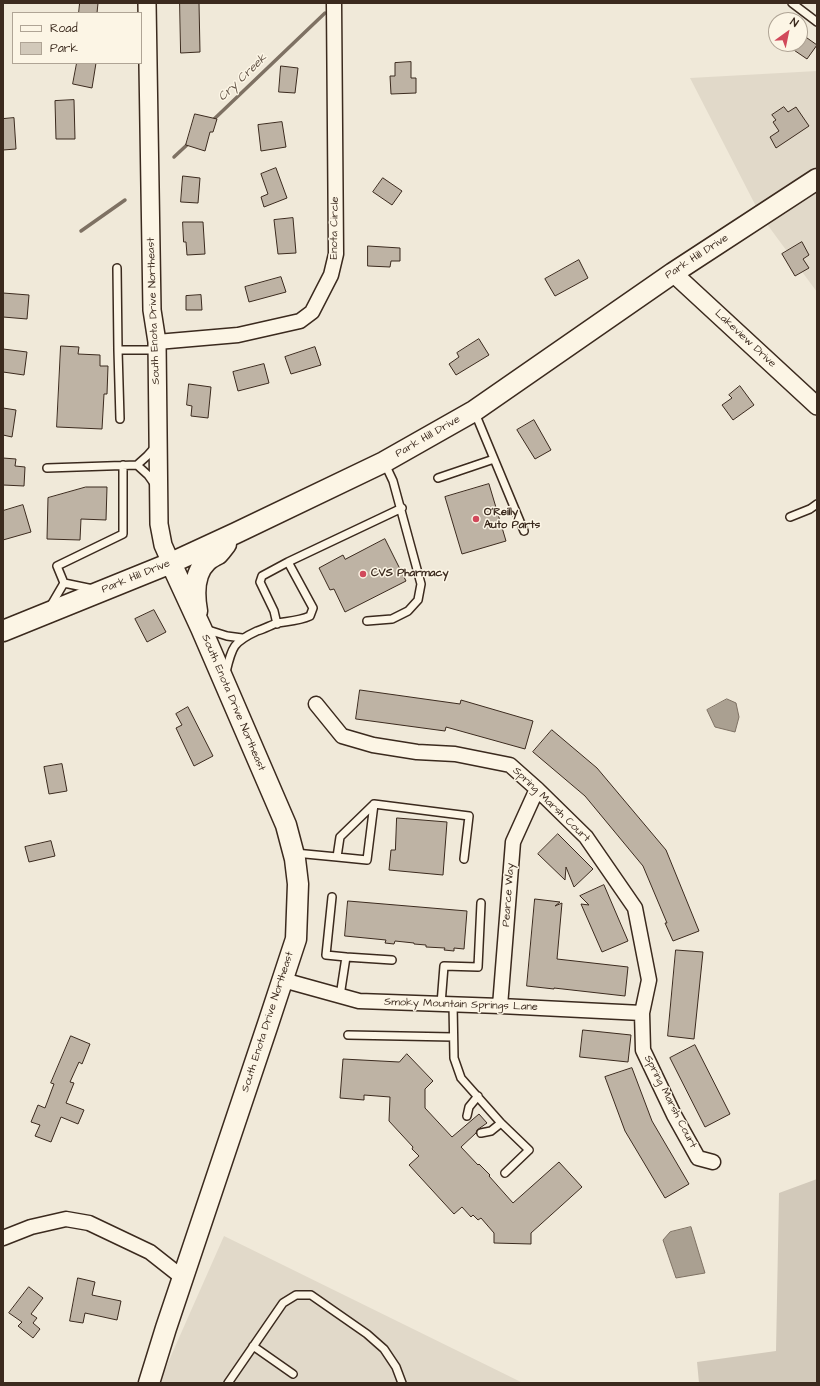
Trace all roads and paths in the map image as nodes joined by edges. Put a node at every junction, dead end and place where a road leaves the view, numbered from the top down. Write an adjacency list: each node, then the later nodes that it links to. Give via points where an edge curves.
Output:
1 (147, 3): 8 (street, South Enota Drive Northeast, via 152,310)
2 (334, 3): 8 (street, Enota Circle, via 336,254 332,275 312,312 300,321 238,335)
3 (792, 3): 4 (lane)
4 (817, 22)
5 (817, 179): 7 (main road, Park Hill Drive)
6 (117, 268): 9 (lane)
7 (673, 272): 10 (street, Lakeview Drive); 11 (main road, Park Hill Drive)
8 (158, 346): 9 (lane); 13 (street, South Enota Drive Northeast)
9 (118, 350): 12 (lane)
10 (817, 406)
11 (474, 410): 14 (lane); 15 (main road, Park Hill Drive)
12 (120, 419)
13 (157, 444): 17 (lane); 20 (street, South Enota Drive Northeast)
14 (494, 459): 19 (lane); 24 (lane)
15 (384, 462): 22 (lane); 25 (main road, Park Hill Drive)
16 (123, 465): 17 (lane); 18 (lane); 28 (lane, via 123,534 57,566)
17 (136, 465): 20 (lane, via 148,475)
18 (47, 468)
19 (438, 478)
20 (158, 490): 27 (street, South Enota Drive Northeast, via 159,524)
21 (817, 504): 23 (lane)
22 (402, 508): 26 (lane); 31 (lane, via 421,584 418,600 408,611 392,619)
23 (790, 517)
24 (524, 531)
25 (236, 533): 27 (main road, Park Hill Drive); 33 (main road, via 200,571 195,598)
26 (288, 562): 32 (lane, via 262,576 260,582 274,611); 32 (lane, via 313,608 310,616 301,620)
27 (171, 563): 29 (main road, Park Hill Drive); 33 (main road, South Enota Drive Northeast)
28 (64, 583): 29 (lane); 30 (lane)
29 (101, 591): 30 (main road, Park Hill Drive)
30 (45, 614): 34 (main road, Park Hill Drive)
31 (367, 621)
32 (277, 624): 35 (lane)
33 (201, 628): 35 (lane); 36 (main road, South Enota Drive Northeast)
34 (3, 631)
35 (242, 638): 36 (lane, via 230,656)
36 (224, 680): 40 (main road, South Enota Drive Northeast, via 286,825)
37 (316, 704): 38 (street, Spring Marsh Court, via 342,736 372,745 417,752 455,754 510,765)
38 (537, 789): 50 (street, Pearce Way, via 513,842); 51 (street, Spring Marsh Court, via 586,836 635,908 649,980)
39 (374, 804): 41 (lane, via 340,837); 41 (lane, via 367,860); 42 (lane, via 469,816)
40 (293, 853): 41 (lane); 47 (main road, South Enota Drive Northeast, via 298,884 296,939)
41 (337, 857)
42 (464, 859)
43 (332, 897): 45 (lane, via 326,955)
44 (481, 903): 49 (lane, via 478,967 444,966)
45 (346, 957): 46 (lane); 48 (lane)
46 (392, 960)
47 (283, 980): 48 (street, Smoky Mountain Springs Lane); 61 (main road, South Enota Drive Northeast)
48 (340, 996): 49 (street, Smoky Mountain Springs Lane, via 359,1001)
49 (447, 1004): 50 (street, Smoky Mountain Springs Lane); 53 (lane)
50 (500, 1006): 51 (street, Smoky Mountain Springs Lane)
51 (642, 1013): 58 (street, Spring Marsh Court, via 643,1050 698,1158)
52 (348, 1035): 53 (lane)
53 (454, 1037): 54 (lane, via 454,1058 461,1078)
54 (478, 1096): 55 (lane, via 469,1107); 56 (lane)
55 (467, 1116)
56 (502, 1123): 57 (lane, via 491,1131); 59 (lane, via 529,1150)
57 (481, 1132)
58 (713, 1162)
59 (505, 1173)
60 (3, 1238): 61 (street, via 31,1227 66,1219 88,1223 150,1252)
61 (183, 1278): 64 (main road, South Enota Drive Northeast)
62 (253, 1346): 63 (lane); 65 (lane); 66 (lane, via 283,1303 296,1295 311,1296 367,1334 384,1349 396,1367)
63 (293, 1374)
64 (149, 1383)
65 (228, 1383)
66 (402, 1383)

